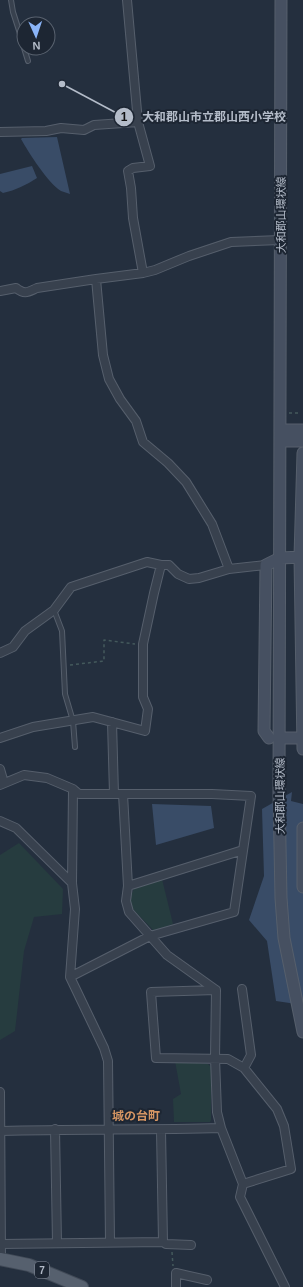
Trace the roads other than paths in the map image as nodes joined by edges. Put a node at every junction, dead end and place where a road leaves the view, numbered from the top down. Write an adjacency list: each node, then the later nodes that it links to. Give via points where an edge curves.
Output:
1 (11, 0): 4 (lane)
2 (127, 0): 7 (street)
3 (281, 0): 9 (main road, 大和郡山環状線)
4 (16, 22)
5 (27, 56): 6 (lane)
6 (28, 61)
7 (138, 122): 8 (street, via 94,125 84,130 61,128 46,131); 10 (street, via 150,166 132,168 128,171)
8 (0, 132)
9 (280, 240): 10 (street, via 230,242); 13 (main road, 大和郡山環状線)
10 (143, 273): 11 (street)
11 (96, 279): 12 (street, via 37,288 29,292 21,292 16,288); 22 (street, via 103,355 109,379 136,421 143,442 186,482 212,524)
12 (0, 291)
13 (280, 430): 14 (main road); 15 (main road, 大和郡山環状線)
14 (303, 430)
15 (280, 441): 16 (main road); 19 (main road, 大和郡山環状線)
16 (303, 441)
17 (303, 453): 18 (main road)
18 (302, 557): 19 (main road); 32 (main road)
19 (280, 558): 21 (main road); 48 (main road, 大和郡山環状線, via 281,898 286,945)
20 (161, 565): 22 (street, via 169,564 178,574 189,579); 23 (street, via 147,562 71,588); 26 (street, via 143,644 143,697 148,709 145,731)
21 (266, 565): 22 (street); 28 (main road, via 264,731)
22 (229, 569)
23 (54, 610): 24 (street, via 25,631 13,646); 25 (lane, via 62,631 65,694)
24 (0, 652)
25 (73, 721): 26 (street, via 93,717); 27 (street, via 33,727); 31 (lane)
26 (112, 722): 36 (street)
27 (0, 738)
28 (269, 738)
29 (283, 738): 30 (main road)
30 (298, 738)
31 (75, 747)
32 (303, 749)
33 (0, 769): 34 (street)
34 (2, 784): 35 (street, via 24,775 47,778)
35 (73, 789): 36 (street, via 79,794); 41 (street)
36 (114, 794): 37 (street)
37 (123, 794): 40 (street, via 251,796); 42 (street)
38 (0, 821): 41 (street, via 16,828)
39 (303, 828): 43 (main road, 大和郡山環状線)
40 (244, 850): 42 (street); 44 (street, via 234,912)
41 (72, 883): 45 (street, via 75,909)
42 (128, 886): 44 (street, via 126,901 129,912)
43 (303, 887)
44 (150, 936): 45 (street); 47 (street, via 167,955)
45 (70, 977): 54 (street, via 108,1061)
46 (242, 989): 50 (street, via 251,1055)
47 (216, 990): 49 (street); 49 (street, via 151,992 156,1058)
48 (303, 1032)
49 (215, 1058): 50 (street, via 228,1059); 52 (street, via 217,1112)
50 (244, 1068): 57 (street, via 277,1109 284,1126 291,1169)
51 (0, 1092): 56 (street)
52 (221, 1128): 55 (street); 57 (street)
53 (55, 1129): 54 (street); 56 (street); 61 (street)
54 (109, 1130): 55 (street); 59 (street)
55 (161, 1130): 60 (street)
56 (1, 1131): 58 (street)
57 (243, 1184): 68 (street, via 240,1197)
58 (0, 1212): 62 (street)
59 (110, 1242): 60 (street); 61 (street)
60 (163, 1242): 63 (street, via 171,1245)
61 (57, 1243): 62 (street)
62 (1, 1244): 64 (street)
63 (191, 1245)
64 (0, 1259): 66 (main road, 7, via 29,1265)
65 (207, 1280): 67 (street, via 176,1274)
66 (82, 1287)
67 (176, 1287)
68 (285, 1287)

